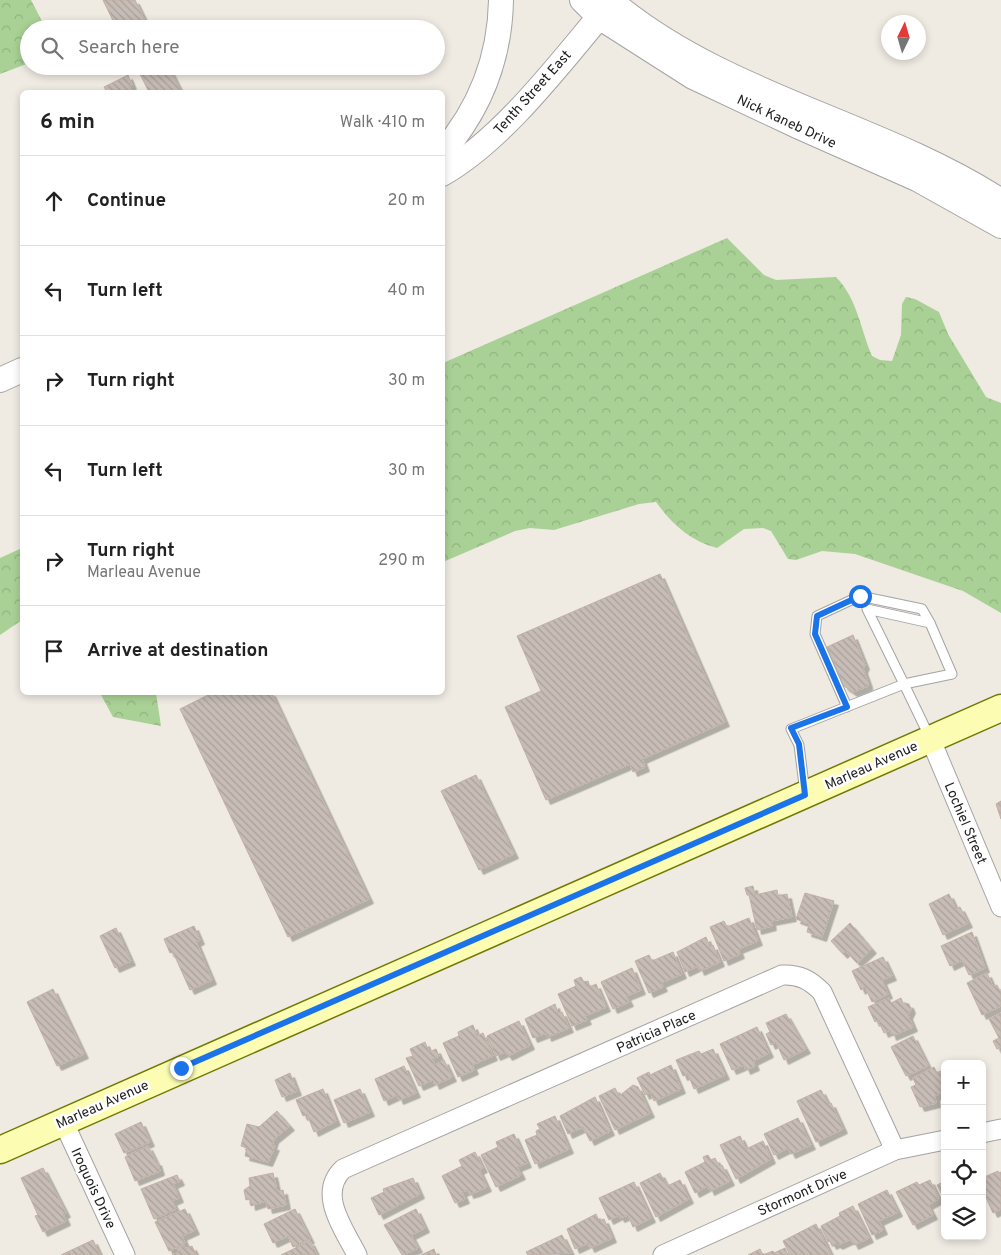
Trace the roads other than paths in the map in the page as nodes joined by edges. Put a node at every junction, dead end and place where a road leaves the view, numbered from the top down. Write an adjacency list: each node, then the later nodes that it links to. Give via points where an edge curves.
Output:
1 (501, 0): 4 (street, via 494,54 481,97 457,137)
2 (582, 0): 3 (street, Nick Kaneb Drive)
3 (607, 6): 5 (street, Tenth Street East, via 520,108 482,146); 6 (street, Nick Kaneb Drive, via 757,88 912,153 979,187); 7 (street, Nick Kaneb Drive, via 693,77 918,179)
4 (445, 150)
5 (445, 172)
6 (1001, 202)
7 (1001, 226)
8 (20, 371): 9 (street)
9 (0, 380)
10 (930, 623): 11 (lane, via 952,674); 11 (lane, via 867,609); 12 (lane, via 922,609 860,596 817,616 815,634)
11 (904, 684): 12 (lane); 14 (lane)
12 (847, 707): 15 (lane, via 791,728 799,744)
13 (1001, 708): 14 (main road, Marleau Avenue)
14 (930, 738): 15 (main road, Marleau Avenue); 16 (street, Lochiel Street)
15 (805, 795): 17 (main road, Marleau Avenue)
16 (1001, 905)
17 (63, 1121): 21 (main road, Marleau Avenue); 23 (street, Iroquois Drive)
18 (1001, 1129): 19 (street)
19 (986, 1131)
20 (941, 1141): 22 (street, Stormont Drive)
21 (0, 1150)
22 (895, 1150): 24 (street, Patricia Place, via 822,992 808,980 788,975 777,977 343,1169 333,1181 331,1197); 25 (street, Stormont Drive)
23 (125, 1255)
24 (357, 1255)
25 (663, 1255)

